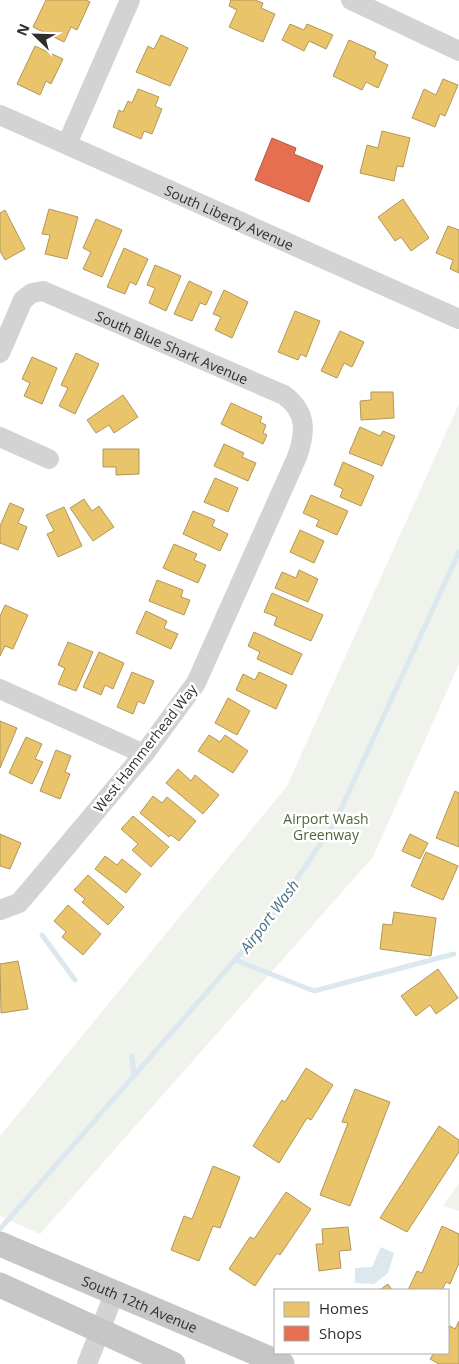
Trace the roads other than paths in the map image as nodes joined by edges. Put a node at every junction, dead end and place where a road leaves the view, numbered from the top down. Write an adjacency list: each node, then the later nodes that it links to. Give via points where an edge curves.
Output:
1 (130, 0): 5 (street)
2 (351, 0): 3 (street)
3 (459, 51)
4 (0, 115): 5 (street, South Liberty Avenue)
5 (67, 144): 6 (street, South Liberty Avenue)
6 (459, 319)
7 (0, 353): 8 (street, South Blue Shark Avenue, via 24,300 43,290 284,395)
8 (305, 416): 12 (street, West Hammerhead Way, via 304,437 297,457 196,683)
9 (0, 437): 10 (street)
10 (49, 459)
11 (0, 689): 12 (street)
12 (144, 754): 13 (street, West Hammerhead Way, via 19,903)
13 (0, 910)
14 (10, 1248): 16 (main road, South 12th Avenue)
15 (0, 1286): 17 (main road)
16 (114, 1294): 17 (street); 20 (main road, South 12th Avenue)
17 (100, 1332): 18 (street); 19 (main road)
18 (87, 1364)
19 (173, 1364)
20 (282, 1364)

